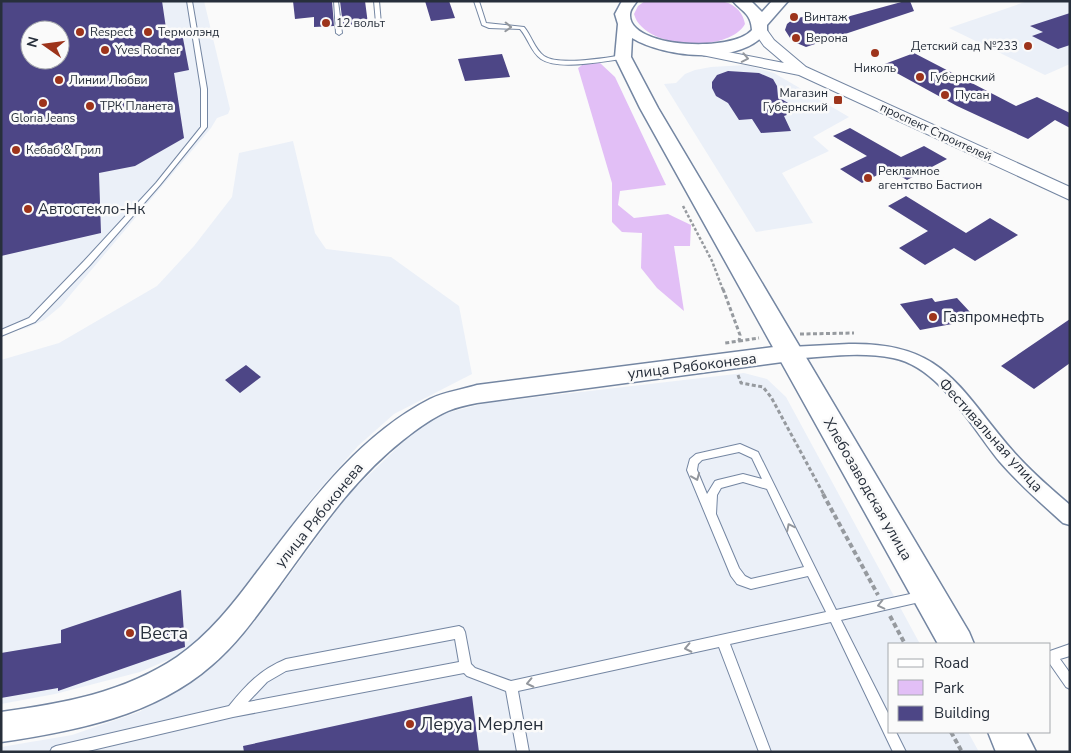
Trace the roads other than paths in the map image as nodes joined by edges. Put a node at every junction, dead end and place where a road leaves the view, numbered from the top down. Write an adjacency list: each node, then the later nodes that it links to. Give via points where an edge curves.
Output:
1 (189, 1): 18 (lane, via 204,89 204,127 158,184 32,320)
2 (336, 1): 11 (lane)
3 (376, 1): 8 (lane)
4 (476, 1): 14 (lane, one-way to 14, via 484,24 522,28 547,60)
5 (740, 1): 10 (main road, via 756,13)
6 (780, 1): 10 (main road)
7 (625, 3): 9 (main road, via 621,15)
8 (379, 23)
9 (625, 25): 12 (main road, via 635,34); 14 (main road)
10 (759, 26): 13 (main road, via 752,38 738,45); 16 (main road, via 769,43)
11 (339, 34)
12 (673, 48): 13 (main road); 15 (main road)
13 (697, 50): 16 (main road, one-way to 16)
14 (622, 58): 15 (main road)
15 (640, 65): 19 (main road, Хлебозаводская улица, via 649,108)
16 (803, 71): 17 (main road, проспект Строителей)
17 (1070, 194)
18 (1, 333)
19 (785, 344): 22 (street, Фестивальная улица, via 903,354 923,364 947,384 1008,458); 24 (main road, Хлебозаводская улица); 35 (street, улица Рябоконева, via 733,361 477,394 439,405 398,429 352,472 231,627 201,656 169,678 114,704 63,718)
20 (770, 486): 21 (lane, via 743,478 718,484 712,495); 21 (lane, one-way to 21, via 755,455 748,450 740,448 698,457 692,470); 23 (lane, one-way to 20)
21 (711, 516): 23 (lane, via 741,580 751,584)
22 (1070, 517)
23 (812, 570): 25 (lane)
24 (929, 595): 25 (lane, one-way to 25); 27 (main road, Хлебозаводская улица)
25 (833, 616): 26 (lane); 36 (lane)
26 (723, 640): 33 (lane, one-way to 33); 41 (lane)
27 (955, 643)
28 (1070, 650): 29 (lane)
29 (1051, 656)
30 (1051, 657): 32 (lane)
31 (466, 667): 33 (lane, via 471,672); 34 (lane); 34 (lane, via 459,632 271,670 256,682)
32 (1070, 684)
33 (511, 687): 40 (lane)
34 (233, 711): 39 (lane)
35 (1, 726)
36 (888, 727)
37 (891, 733): 42 (lane)
38 (1007, 733): 43 (main road)
39 (56, 752)
40 (523, 752)
41 (765, 752)
42 (900, 752)
43 (1017, 752)

